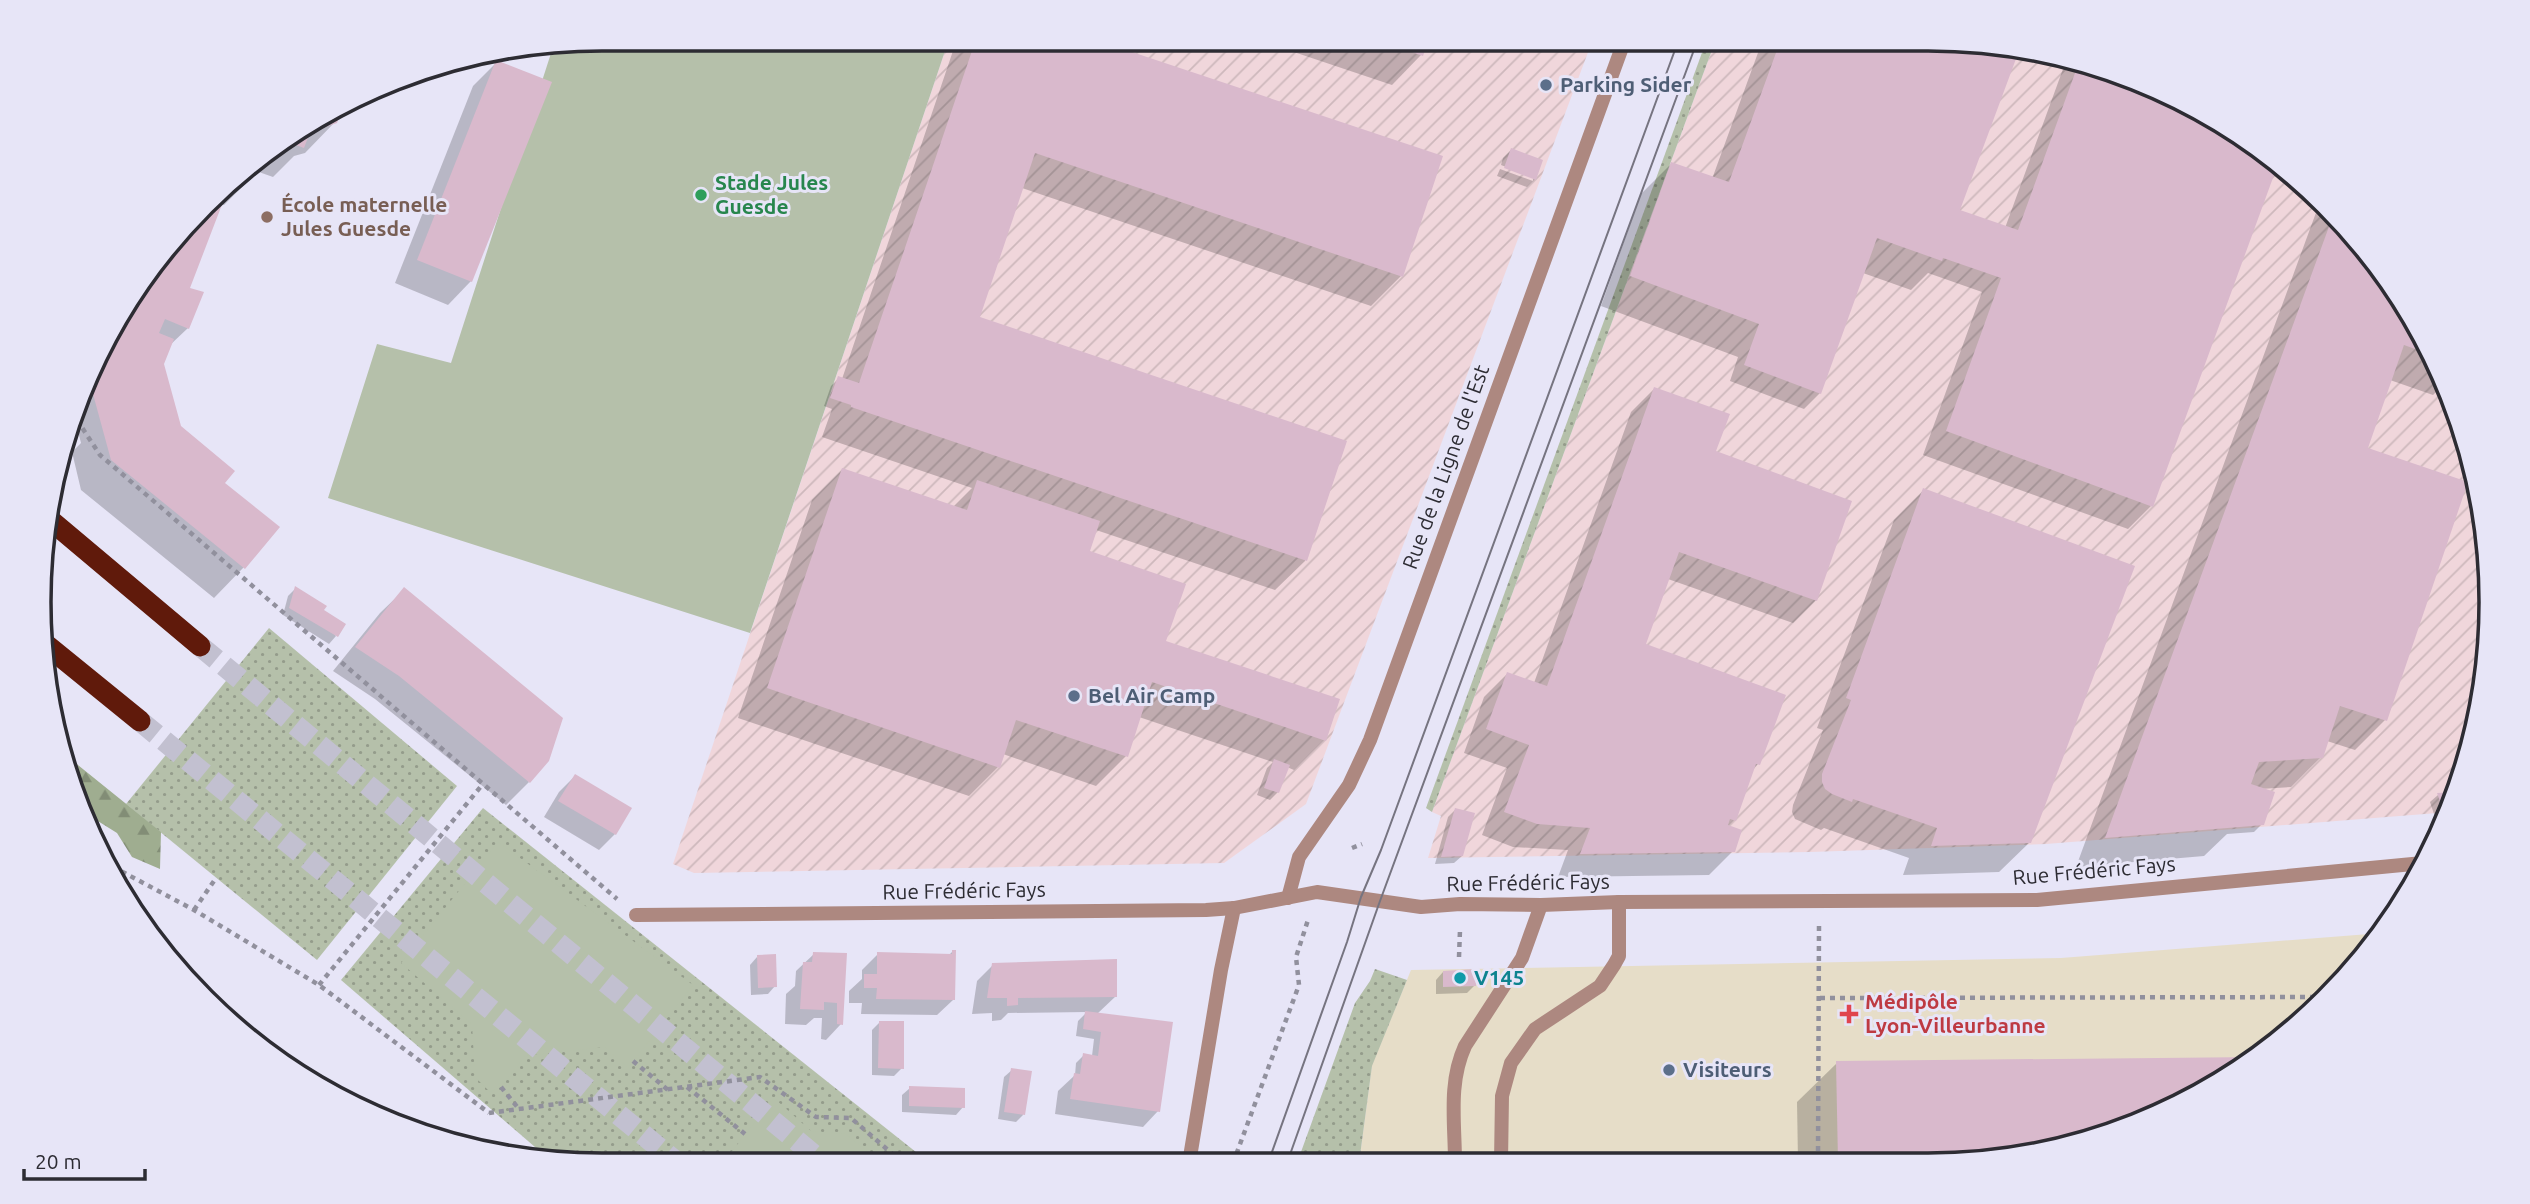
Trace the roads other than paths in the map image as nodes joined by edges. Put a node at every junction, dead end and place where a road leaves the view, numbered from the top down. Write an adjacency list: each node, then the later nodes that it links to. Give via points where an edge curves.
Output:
1 (1620, 51): 7 (street, Rue de la Ligne de l'Est, via 1370,740 1349,785 1299,857)
2 (56, 525): 3 (highway)
3 (200, 646)
4 (53, 650): 5 (highway)
5 (139, 721)
6 (2412, 864): 8 (street, Rue Frédéric Fays, via 2037,900)
7 (1288, 898): 9 (street, Rue Frédéric Fays, via 1317,892 1421,907); 10 (street, Rue Frédéric Fays)
8 (1619, 901): 9 (street, Rue Frédéric Fays); 14 (street, via 1619,956 1614,965 1600,986 1535,1029 1511,1063 1502,1096)
9 (1541, 905): 13 (street, via 1521,958 1458,1062)
10 (1234, 908): 11 (street, Rue Frédéric Fays); 12 (street)
11 (636, 915)
12 (1191, 1153)
13 (1455, 1153)
14 (1501, 1153)

